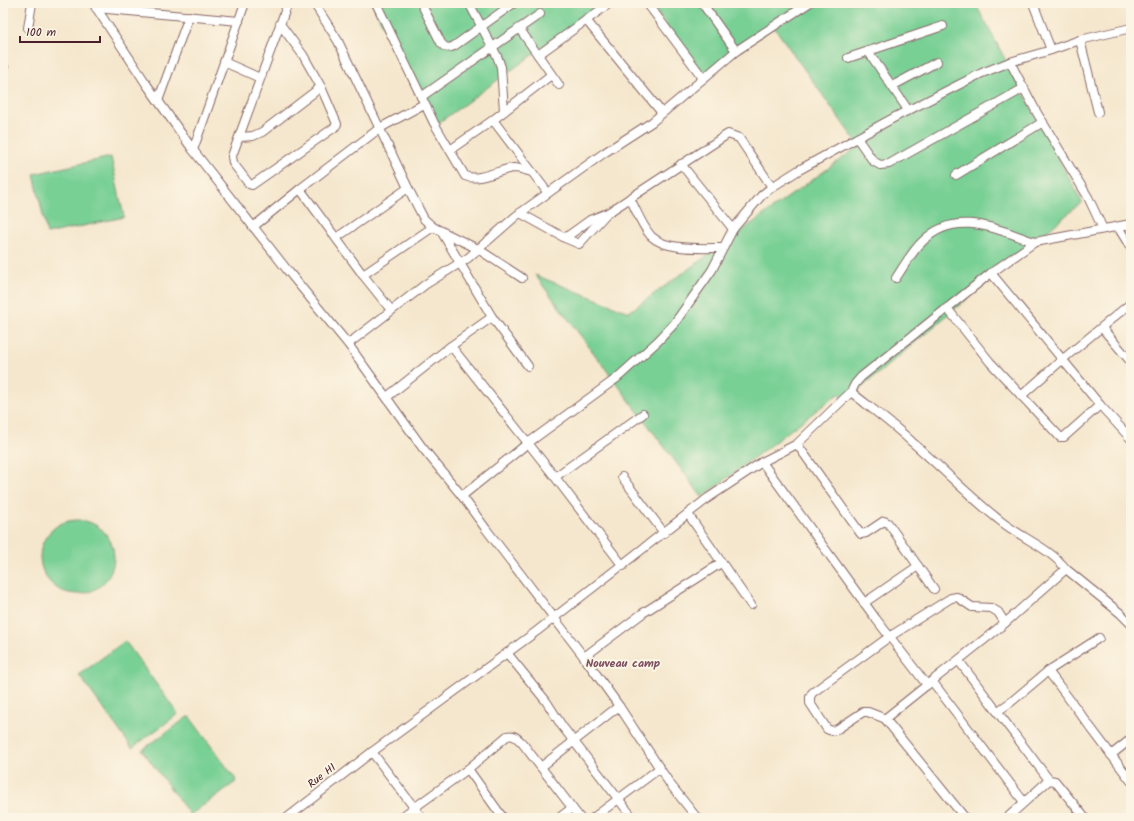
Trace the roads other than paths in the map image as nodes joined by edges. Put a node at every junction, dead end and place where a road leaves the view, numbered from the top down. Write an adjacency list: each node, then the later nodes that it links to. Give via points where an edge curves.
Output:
1 (32, 3): 22 (street)
2 (245, 3): 18 (street)
3 (288, 3): 19 (street)
4 (314, 3): 50 (street, via 338,41)
5 (376, 3): 42 (street)
6 (420, 3): 21 (street, via 445,47 454,46)
7 (470, 3): 21 (street)
8 (610, 3): 17 (street)
9 (647, 3): 37 (street)
10 (702, 3): 28 (street)
11 (809, 3): 28 (street)
12 (1033, 3): 27 (street)
13 (510, 4): 21 (street)
14 (95, 5): 16 (street); 43 (street)
15 (540, 14): 23 (street)
16 (189, 16): 18 (street); 43 (street)
17 (586, 20): 30 (street); 47 (street)
18 (239, 21): 32 (street)
19 (280, 24): 36 (street); 40 (street, via 303,55)
20 (944, 26): 29 (street)
21 (482, 27): 26 (street)
22 (28, 28)
23 (519, 28): 26 (street); 30 (street)
24 (1131, 28): 25 (street)
25 (1080, 40): 27 (street); 46 (street)
26 (492, 46): 42 (street); 45 (street, via 501,67)
27 (1051, 50): 34 (street)
28 (736, 51): 37 (street)
29 (868, 51): 31 (street); 39 (street)
30 (538, 55): 35 (street)
31 (848, 58)
32 (224, 62): 36 (street); 53 (street)
33 (936, 62): 39 (street)
34 (1010, 62): 41 (street); 44 (street)
35 (551, 75): 38 (street); 45 (street)
36 (260, 78): 51 (street)
37 (703, 78): 47 (street)
38 (559, 85)
39 (892, 86): 44 (street)
40 (321, 87): 51 (street, via 262,132); 51 (street, via 338,124 252,185 232,160)
41 (1024, 88): 49 (street); 52 (street, via 889,164 880,165 873,161)
42 (423, 100): 50 (street); 54 (street)
43 (158, 101): 53 (street)
44 (908, 110): 52 (street)
45 (504, 111): 48 (street)
46 (1098, 112)
47 (662, 113): 61 (street)
48 (493, 120): 54 (street); 56 (street)
49 (1042, 122): 57 (street); 70 (street, via 1088,197)
50 (380, 128): 59 (street); 60 (street)
51 (240, 137)
52 (857, 138): 58 (street)
53 (193, 150): 66 (street)
54 (450, 150): 56 (street, via 465,176 469,178 516,168)
55 (681, 164): 58 (street, via 723,136 733,135 739,138); 62 (street); 69 (street)
56 (532, 172): 61 (street)
57 (956, 175)
58 (772, 187): 69 (street)
59 (408, 188): 68 (street, via 424,218); 71 (street)
60 (300, 189): 66 (street); 71 (street)
61 (548, 193): 63 (street)
62 (630, 198): 64 (street); 74 (street, via 644,226 656,240 664,244 696,248)
63 (520, 214): 72 (street); 76 (street)
64 (606, 214): 72 (street, via 590,220); 72 (street, via 579,244)
65 (1131, 224): 67 (street)
66 (253, 227): 87 (street)
67 (1118, 227): 70 (street); 75 (street)
68 (437, 229): 76 (street); 77 (street); 79 (street)
69 (733, 229): 74 (street)
70 (1103, 229): 73 (street)
71 (336, 238): 79 (street)
72 (565, 238)
73 (1035, 242): 78 (street, Rue H1); 81 (street, via 989,226 949,225 923,240)
74 (723, 248): 98 (street, via 712,270 674,324 658,341 617,378)
75 (1131, 248)
76 (478, 249): 77 (street); 80 (street)
77 (460, 262): 84 (street); 85 (street)
78 (991, 273): 83 (street, Rue H1); 89 (street)
79 (363, 275): 84 (street)
80 (522, 278)
81 (896, 278)
82 (1131, 303): 86 (street)
83 (947, 308): 92 (street, Rue H1, via 861,377); 93 (street)
84 (392, 310): 87 (street)
85 (492, 317): 88 (street); 91 (street)
86 (1102, 328): 89 (street); 90 (street)
87 (348, 344): 94 (street)
88 (450, 346): 94 (street); 98 (street)
89 (1063, 359): 93 (street); 95 (street)
90 (1131, 362)
91 (528, 366)
92 (851, 392): 99 (street, Rue H1); 109 (street, via 911,440 997,519 1052,555)
93 (1021, 396): 95 (street, via 1062,438)
94 (388, 398): 103 (street, via 422,447)
95 (1100, 405): 97 (street)
96 (643, 414): 101 (street)
97 (1131, 439)
98 (528, 444): 101 (street); 103 (street)
99 (797, 444): 100 (street, Rue H1); 108 (street, via 861,534 886,521)
100 (762, 462): 104 (street, Rue H1); 111 (street)
101 (555, 477): 107 (street)
102 (622, 477): 105 (street)
103 (462, 496): 113 (street)
104 (688, 514): 105 (street, Rue H1); 106 (street)
105 (664, 533): 107 (street, Rue H1)
106 (722, 563): 112 (street); 119 (street, via 643,613)
107 (622, 566): 113 (street, Rue H1)
108 (918, 566): 110 (street); 111 (street)
109 (1066, 569): 114 (street); 115 (street)
110 (934, 589)
111 (864, 603): 116 (street)
112 (751, 605)
113 (554, 618): 118 (street, Rue H1); 119 (street)
114 (1005, 623): 116 (street, via 998,612 990,608 972,607 957,597 951,598); 120 (street)
115 (1131, 624)
116 (889, 636): 122 (street); 125 (street, via 810,697 810,703 827,729 832,731 862,712)
117 (1100, 638): 121 (street)
118 (507, 653): 127 (street); 128 (street, Rue H1)
119 (584, 657): 123 (street)
120 (960, 661): 122 (street); 124 (street)
121 (1048, 671): 124 (street); 129 (street)
122 (929, 683): 125 (street); 136 (street)
123 (619, 706): 127 (street); 131 (street)
124 (998, 711): 133 (street)
125 (886, 719): 140 (street)
126 (1131, 739): 129 (street)
127 (574, 741): 130 (street); 135 (street)
128 (372, 752): 137 (street); 139 (street, Rue H1)
129 (1111, 755): 134 (street)
130 (541, 767): 132 (street, via 519,740 511,735); 138 (street)
131 (660, 768): 135 (street); 148 (street)
132 (468, 769): 137 (street); 143 (street)
133 (1049, 780): 136 (street); 150 (street, via 1055,781)
134 (1131, 781)
135 (619, 798): 146 (street); 147 (street)
136 (1024, 802): 149 (street)
137 (414, 807): 141 (street); 142 (street)
138 (572, 808): 144 (street); 145 (street)
139 (292, 817)
140 (961, 817)
141 (400, 818)
142 (422, 818)
143 (503, 818)
144 (560, 818)
145 (580, 818)
146 (593, 818)
147 (633, 818)
148 (697, 818)
149 (1007, 818)
150 (1085, 818)

